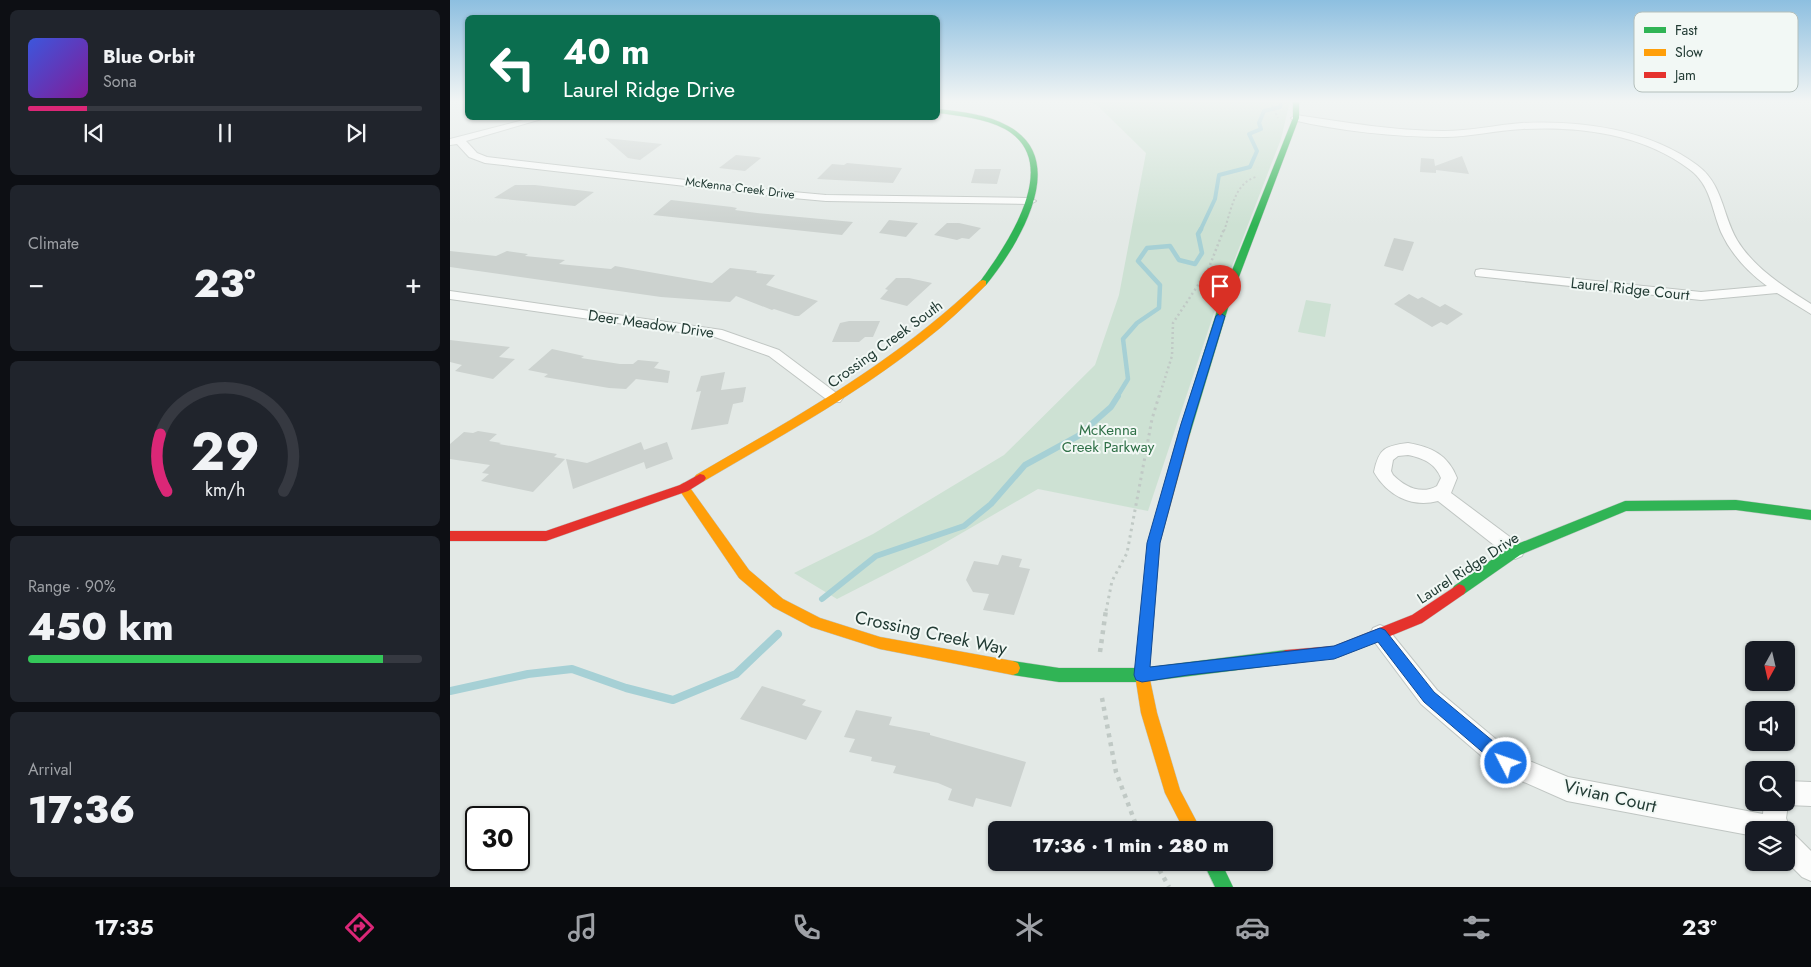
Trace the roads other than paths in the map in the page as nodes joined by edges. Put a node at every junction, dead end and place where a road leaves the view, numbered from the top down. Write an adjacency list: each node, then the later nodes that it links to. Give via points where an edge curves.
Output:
1 (456, 142): 5 (street, McKenna Creek Drive, via 485,160 782,194 826,198)
2 (1025, 142): 5 (street, Crossing Creek South, via 1032,155 1034,172)
3 (1287, 142): 17 (street, via 1226,298 1175,464 1154,543)
4 (1643, 142): 7 (street, via 1678,158 1708,180 1731,241 1762,276)
5 (1030, 201): 10 (street, Crossing Creek South, via 1020,230 1005,255 958,309)
6 (1481, 274): 7 (street, Laurel Ridge Court, via 1701,296)
7 (1778, 288): 9 (street)
8 (450, 295): 10 (street, Deer Meadow Drive, via 717,333 774,353)
9 (1811, 310)
10 (835, 398): 11 (street, Crossing Creek South)
11 (684, 488): 14 (street, Crossing Creek South, via 546,536); 17 (street, Crossing Creek Way, via 744,574 778,603 816,623 880,643 1010,668 1059,675)
12 (1441, 493): 15 (street)
13 (1811, 515): 15 (street, Laurel Ridge Drive, via 1736,505 1625,506)
14 (450, 536)
15 (1516, 551): 16 (street, Laurel Ridge Drive, via 1417,619)
16 (1380, 634): 17 (street, Laurel Ridge Drive, via 1334,652); 21 (street, Vivian Court, via 1429,697 1506,763 1568,789)
17 (1142, 675): 20 (street, via 1149,714 1173,793)
18 (1795, 793): 19 (street)
19 (1811, 794)
20 (1188, 821)
21 (1745, 826)
22 (1795, 850): 23 (street)
23 (1811, 868)
24 (1215, 871): 25 (street)
25 (1224, 887)

